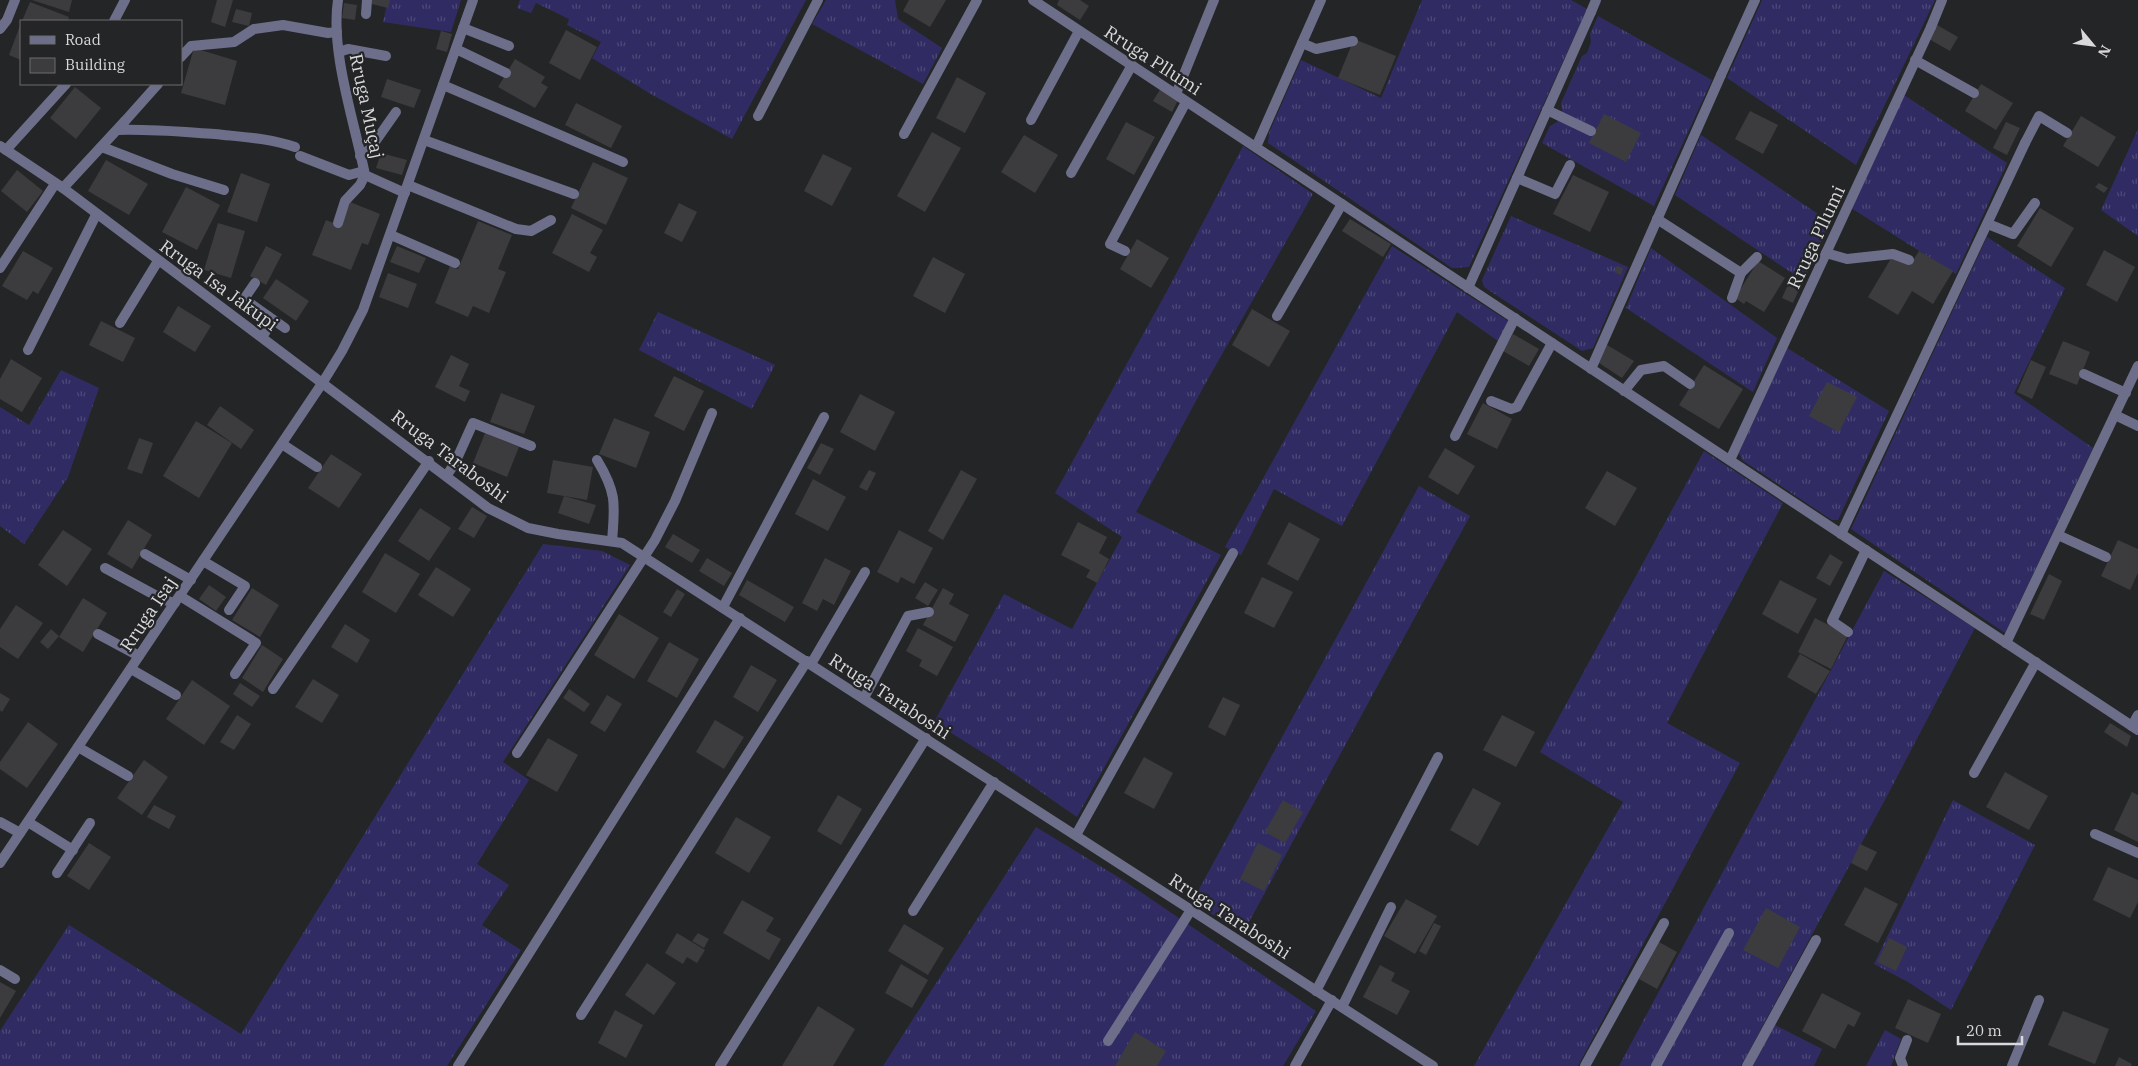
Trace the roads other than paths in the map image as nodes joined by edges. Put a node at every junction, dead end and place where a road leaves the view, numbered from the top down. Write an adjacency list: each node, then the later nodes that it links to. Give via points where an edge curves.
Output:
1 (15, 0): 18 (street)
2 (125, 0): 17 (street)
3 (338, 0): 21 (street, Rruga Muçaj)
4 (367, 0): 16 (street)
5 (473, 0): 19 (street)
6 (818, 0): 40 (street)
7 (977, 0): 45 (street)
8 (1033, 0): 15 (street, Rruga Pllumi)
9 (1053, 0): 15 (street)
10 (1214, 0): 36 (street)
11 (1321, 0): 23 (street)
12 (1596, 0): 38 (street)
13 (1755, 0): 64 (street)
14 (1942, 0): 29 (street, Rruga Pllumi)
15 (1049, 11): 20 (street, Rruga Pllumi)
16 (366, 14)
17 (115, 20)
18 (0, 28)
19 (463, 28): 24 (street); 25 (street)
20 (1079, 31): 30 (street, Rruga Pllumi); 41 (street)
21 (337, 32): 26 (street, Rruga Muçaj); 27 (street, via 283,25 254,29 234,42 191,46)
22 (1353, 41): 23 (street, via 1316,49)
23 (1302, 43): 48 (street)
24 (508, 46)
25 (456, 49): 31 (street); 34 (street)
26 (339, 52): 28 (street, via 348,50); 50 (street, Rruga Muçaj)
27 (182, 56)
28 (386, 56)
29 (1915, 60): 35 (street); 69 (street, Rruga Pllumi)
30 (1132, 65): 36 (street, Rruga Pllumi); 54 (street)
31 (506, 73)
32 (65, 85): 49 (street, Rruga Isa Jakupi)
33 (157, 85): 42 (street)
34 (443, 85): 46 (street); 51 (street)
35 (1974, 93)
36 (1176, 94): 37 (street, Rruga Pllumi)
37 (1186, 102): 48 (street, Rruga Pllumi); 68 (street, via 1110,244)
38 (1547, 110): 43 (street); 55 (street)
39 (396, 112): 50 (street, via 370,149)
40 (758, 116)
41 (1031, 120)
42 (122, 125): 47 (street); 53 (street, via 278,141 349,175)
43 (1591, 131)
44 (2067, 133): 66 (street, via 2039,116)
45 (904, 134)
46 (424, 140): 57 (street); 59 (street)
47 (102, 147): 56 (street); 58 (street)
48 (1256, 147): 61 (street, Rruga Pllumi)
49 (3, 148): 56 (street, Rruga Isa Jakupi)
50 (360, 156): 53 (street, Rruga Muçaj)
51 (623, 162)
52 (1570, 165): 55 (street, via 1555,194)
53 (364, 173): 57 (street, Rruga Muçaj); 65 (street, via 360,185 345,201)
54 (1071, 173)
55 (1517, 178): 77 (street)
56 (59, 186): 62 (street, Rruga Isa Jakupi); 74 (street)
57 (407, 189): 63 (street, Rruga Muçaj, via 516,228 531,230); 67 (street)
58 (224, 190)
59 (574, 194)
60 (2035, 203): 66 (street, via 2013,234)
61 (1342, 204): 77 (street, Rruga Pllumi); 79 (street)
62 (96, 216): 72 (street, Rruga Isa Jakupi); 86 (street)
63 (551, 220)
64 (1657, 220): 75 (street); 88 (street)
65 (338, 223)
66 (1988, 224): 107 (street)
67 (391, 235): 73 (street); 90 (street, via 363,310)
68 (1126, 250)
69 (1826, 252): 71 (street, via 1847,259 1893,254); 103 (street, Rruga Pllumi)
70 (1757, 257): 75 (street)
71 (1909, 260)
72 (158, 261): 82 (street); 84 (street, Rruga Isa Jakupi)
73 (455, 263)
74 (0, 268)
75 (1741, 273): 78 (street)
76 (255, 283): 81 (street, via 244,299)
77 (1468, 288): 80 (street, Rruga Pllumi)
78 (1732, 298)
79 (1277, 316)
80 (1515, 318): 85 (street, Rruga Pllumi); 99 (street)
81 (273, 320): 83 (street); 84 (street)
82 (120, 323)
83 (285, 328)
84 (262, 337): 90 (street, Rruga Isa Jakupi)
85 (1552, 343): 88 (street, Rruga Pllumi); 94 (street, via 1517,407 1511,409)
86 (28, 350)
87 (2138, 368): 93 (street)
88 (1591, 369): 92 (street, Rruga Pllumi)
89 (2084, 374): 93 (street)
90 (323, 382): 100 (street, Rruga Isaj); 104 (street, Rruga Taraboshi)
91 (1690, 384): 92 (street, via 1664,366 1641,370)
92 (1624, 391): 103 (street, Rruga Pllumi)
93 (2126, 393): 96 (street)
94 (1491, 401)
95 (712, 413): 113 (street, via 675,501)
96 (2115, 415): 98 (street); 108 (street)
97 (824, 417): 120 (street)
98 (2138, 426)
99 (1454, 436)
100 (282, 444): 105 (street); 115 (street, Rruga Isaj)
101 (531, 446): 106 (street, via 473,423)
102 (597, 460): 109 (street, via 607,476 615,501)
103 (1730, 460): 107 (street, Rruga Pllumi)
104 (428, 461): 106 (street, Rruga Taraboshi); 132 (street)
105 (317, 467)
106 (447, 475): 109 (street, Rruga Taraboshi, via 488,508 528,528)
107 (1841, 534): 110 (street, Rruga Pllumi)
108 (2058, 535): 114 (street); 126 (street)
109 (612, 541): 113 (street, Rruga Taraboshi)
110 (1866, 550): 124 (street, via 1832,620); 126 (street, Rruga Pllumi)
111 (1233, 553): 149 (street)
112 (145, 554): 118 (street)
113 (644, 556): 120 (street, Rruga Taraboshi); 139 (street)
114 (2106, 557)
115 (203, 561): 118 (street, Rruga Isaj); 121 (street, via 245,586)
116 (105, 568): 119 (street, via 164,600)
117 (865, 572): 129 (street)
118 (191, 580): 119 (street, Rruga Isaj)
119 (178, 599): 127 (street, Rruga Isaj); 131 (street, via 256,643)
120 (723, 607): 123 (street, Rruga Taraboshi)
121 (229, 610)
122 (929, 612): 134 (street, via 908,616)
123 (740, 618): 129 (street, Rruga Taraboshi); 169 (street)
124 (1848, 632)
125 (98, 634): 127 (street)
126 (2006, 643): 128 (street, Rruga Pllumi)
127 (139, 656): 130 (street, Rruga Isaj)
128 (2036, 662): 136 (street, Rruga Pllumi); 141 (street)
129 (809, 663): 134 (street, Rruga Taraboshi); 166 (street)
130 (130, 669): 133 (street); 138 (street, Rruga Isaj)
131 (234, 674)
132 (274, 689)
133 (176, 695)
134 (864, 698): 137 (street, Rruga Taraboshi)
135 (2138, 715): 136 (street)
136 (2135, 728)
137 (926, 738): 143 (street, Rruga Taraboshi); 170 (street)
138 (78, 747): 142 (street); 145 (street, Rruga Isaj)
139 (517, 753)
140 (1438, 757): 162 (street)
141 (1974, 773)
142 (128, 776)
143 (994, 782): 149 (street, Rruga Taraboshi); 156 (street)
144 (0, 822): 147 (street)
145 (28, 822): 147 (street, Rruga Isaj); 150 (street)
146 (90, 823): 150 (street)
147 (20, 833): 152 (street, Rruga Isaj)
148 (2095, 834): 151 (street)
149 (1076, 835): 155 (street, Rruga Taraboshi)
150 (73, 850): 153 (street)
151 (2138, 853)
152 (0, 863)
153 (57, 873)
154 (1392, 907): 165 (street)
155 (1191, 910): 162 (street, Rruga Taraboshi); 168 (street)
156 (913, 911)
157 (1664, 923): 173 (street)
158 (1729, 933): 174 (street)
159 (1816, 940): 175 (street)
160 (0, 970): 161 (street)
161 (15, 979)
162 (1316, 991): 163 (street, Rruga Taraboshi)
163 (1332, 1000): 165 (street, Rruga Taraboshi); 171 (street)
164 (2039, 1000): 177 (street)
165 (1342, 1007): 172 (street, Rruga Taraboshi)
166 (581, 1015)
167 (1907, 1040): 176 (street, via 1900,1058)
168 (1108, 1041)
169 (458, 1066)
170 (720, 1066)
171 (1295, 1066)
172 (1433, 1066)
173 (1585, 1066)
174 (1656, 1066)
175 (1747, 1066)
176 (1903, 1066)
177 (2012, 1066)

